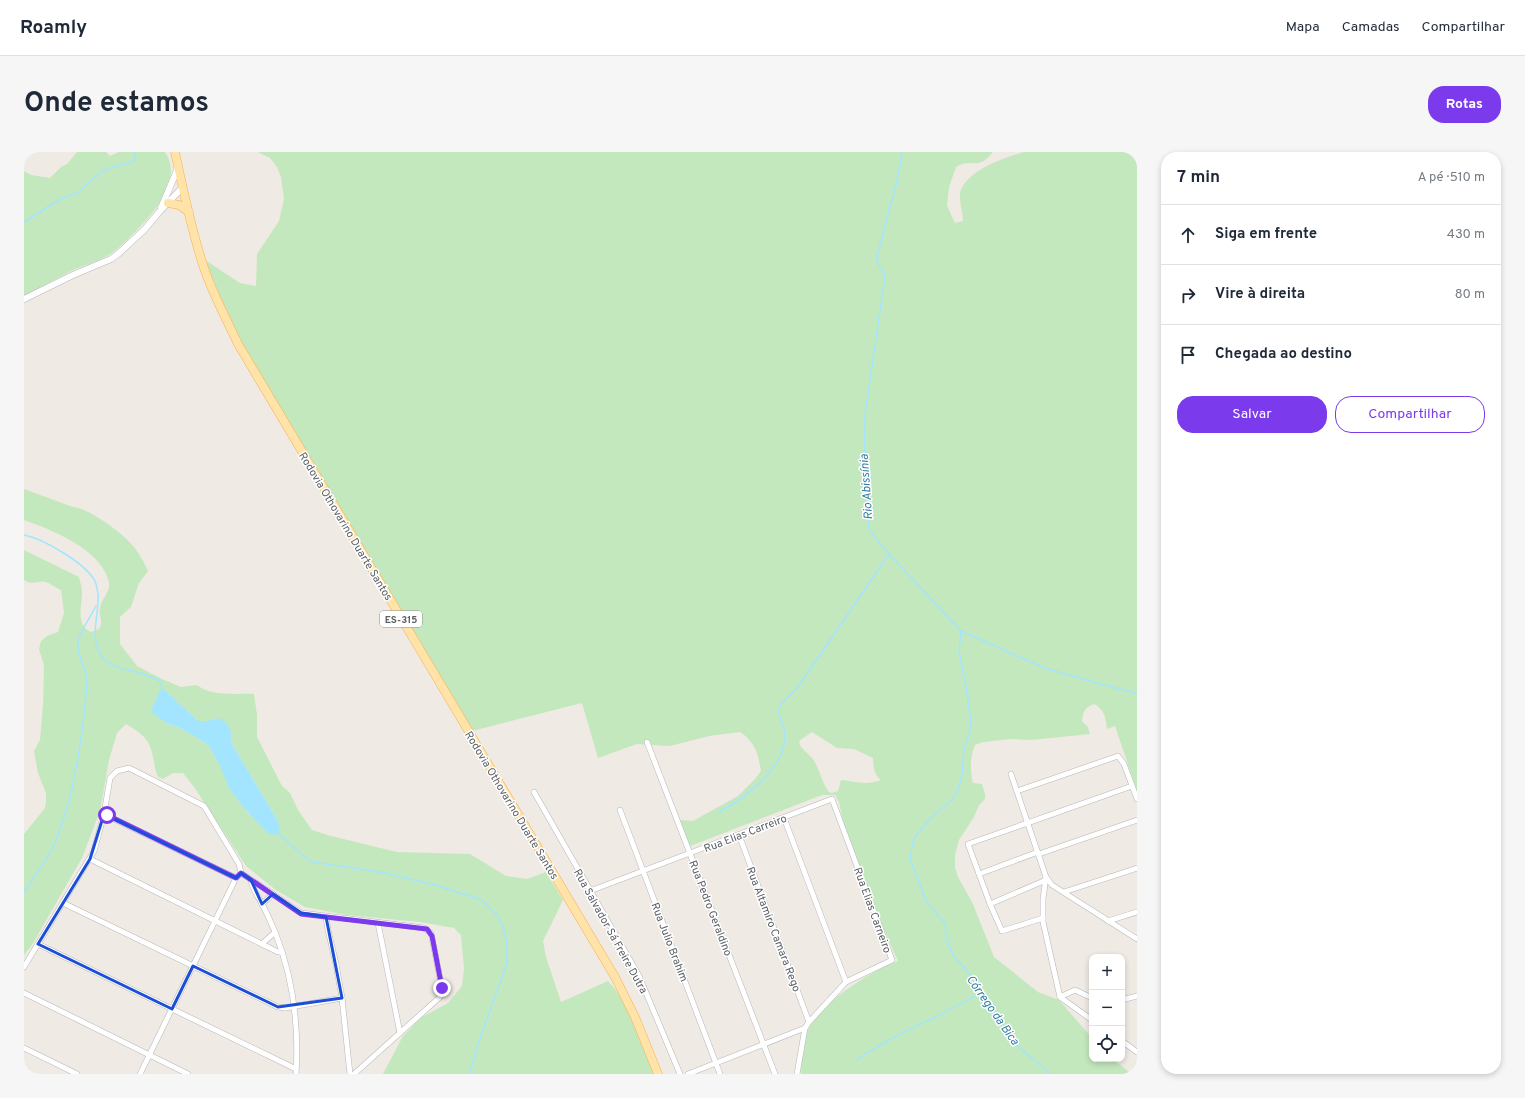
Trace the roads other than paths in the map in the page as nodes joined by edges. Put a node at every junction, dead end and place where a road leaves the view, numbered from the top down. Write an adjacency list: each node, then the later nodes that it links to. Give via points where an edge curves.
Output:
1 (175, 152): 2 (main road, Rodovia Othovarino Duarte Santos / ES-315)
2 (178, 168): 3 (main road, Rodovia Othovarino Duarte Santos / ES-315); 5 (street)
3 (182, 188): 4 (street); 6 (main road, Rodovia Othovarino Duarte Santos / ES-315)
4 (168, 203): 5 (street); 6 (main road, via 179,205)
5 (160, 211): 7 (street, via 134,240 111,259)
6 (189, 212): 75 (main road, Rodovia Othovarino Duarte Santos / ES-315, via 218,304 238,344 615,977 636,1017)
7 (24, 299)
8 (647, 742): 22 (street, Rua Pedro Geraldino)
9 (1011, 774): 11 (street)
10 (1132, 786): 11 (street, via 1124,764 1118,756); 14 (street); 19 (street)
11 (1017, 791): 19 (street)
12 (534, 792): 31 (street, Rua Salvador Sá Freire Dutra)
13 (832, 799): 17 (street, Rua Elias Carreiro); 50 (street, Rua Elias Carneiro, via 892,960)
14 (1137, 799)
15 (620, 810): 25 (street, Rua Julio Brahim)
16 (104, 814): 23 (street); 26 (street, via 110,778 117,771 130,768 204,806 239,864); 28 (street)
17 (784, 818): 20 (street, Rua Elias Carreiro); 50 (street)
18 (1137, 820): 21 (street)
19 (1027, 822): 21 (street); 27 (street, via 968,844)
20 (738, 835): 22 (street, Rua Elias Carreiro); 60 (street, Rua Altamiro Camara Rego)
21 (1038, 853): 27 (street); 29 (street)
22 (691, 854): 25 (street, Rua Elias Carreiro); 64 (street, Rua Pedro Geraldino)
23 (90, 859): 34 (street); 40 (street)
24 (1137, 868): 32 (street)
25 (643, 872): 31 (street, Rua Elias Carreiro); 68 (street, Rua Julio Brahim)
26 (241, 873): 28 (street); 30 (street)
27 (978, 874): 36 (street)
28 (236, 878): 40 (street)
29 (1046, 879): 32 (street); 36 (street); 39 (street)
30 (252, 880): 33 (street); 35 (street, via 252,886)
31 (590, 891): 76 (street, Rua Salvador Sá Freire Dutra, via 639,976)
32 (1064, 892): 41 (street)
33 (273, 894): 35 (street); 38 (street, via 301,914)
34 (63, 903): 45 (street); 48 (street)
35 (262, 904): 43 (street)
36 (990, 904): 39 (street, via 1002,931)
37 (1137, 912): 41 (street)
38 (326, 916): 42 (street); 55 (street)
39 (1043, 918): 53 (street)
40 (215, 921): 46 (street); 48 (street)
41 (1108, 921): 44 (street)
42 (378, 923): 62 (street); 62 (street, via 424,928 432,936 442,991 438,1000)
43 (275, 932): 46 (street); 47 (street)
44 (1137, 939)
45 (38, 944): 49 (street); 58 (street)
46 (262, 944): 47 (street)
47 (282, 952): 57 (street)
48 (193, 966): 57 (street, via 278,1007); 58 (street)
49 (24, 967)
50 (846, 982): 60 (street, Rua Elias Carneiro)
51 (24, 993): 67 (street)
52 (1137, 996): 56 (street)
53 (1060, 997): 54 (street, via 1074,990); 59 (street)
54 (1089, 997)
55 (342, 998): 57 (street); 73 (street)
56 (1125, 999)
57 (294, 1006): 69 (street)
58 (172, 1009): 67 (street); 69 (street)
59 (1089, 1018)
60 (809, 1022): 61 (street, Rua Elias Carneiro)
61 (805, 1028): 64 (street); 80 (street)
62 (400, 1033): 74 (street)
63 (1125, 1044): 66 (street)
64 (764, 1045): 68 (street); 79 (street, Rua Pedro Geraldino)
65 (24, 1048): 70 (street)
66 (1137, 1052)
67 (149, 1055): 71 (street); 72 (street)
68 (716, 1063): 77 (street); 78 (street, Rua Julio Brahim)
69 (296, 1072)
70 (77, 1074)
71 (140, 1074)
72 (188, 1074)
73 (350, 1074)
74 (354, 1074)
75 (658, 1074)
76 (680, 1074)
77 (688, 1074)
78 (720, 1074)
79 (775, 1074)
80 (797, 1074)

